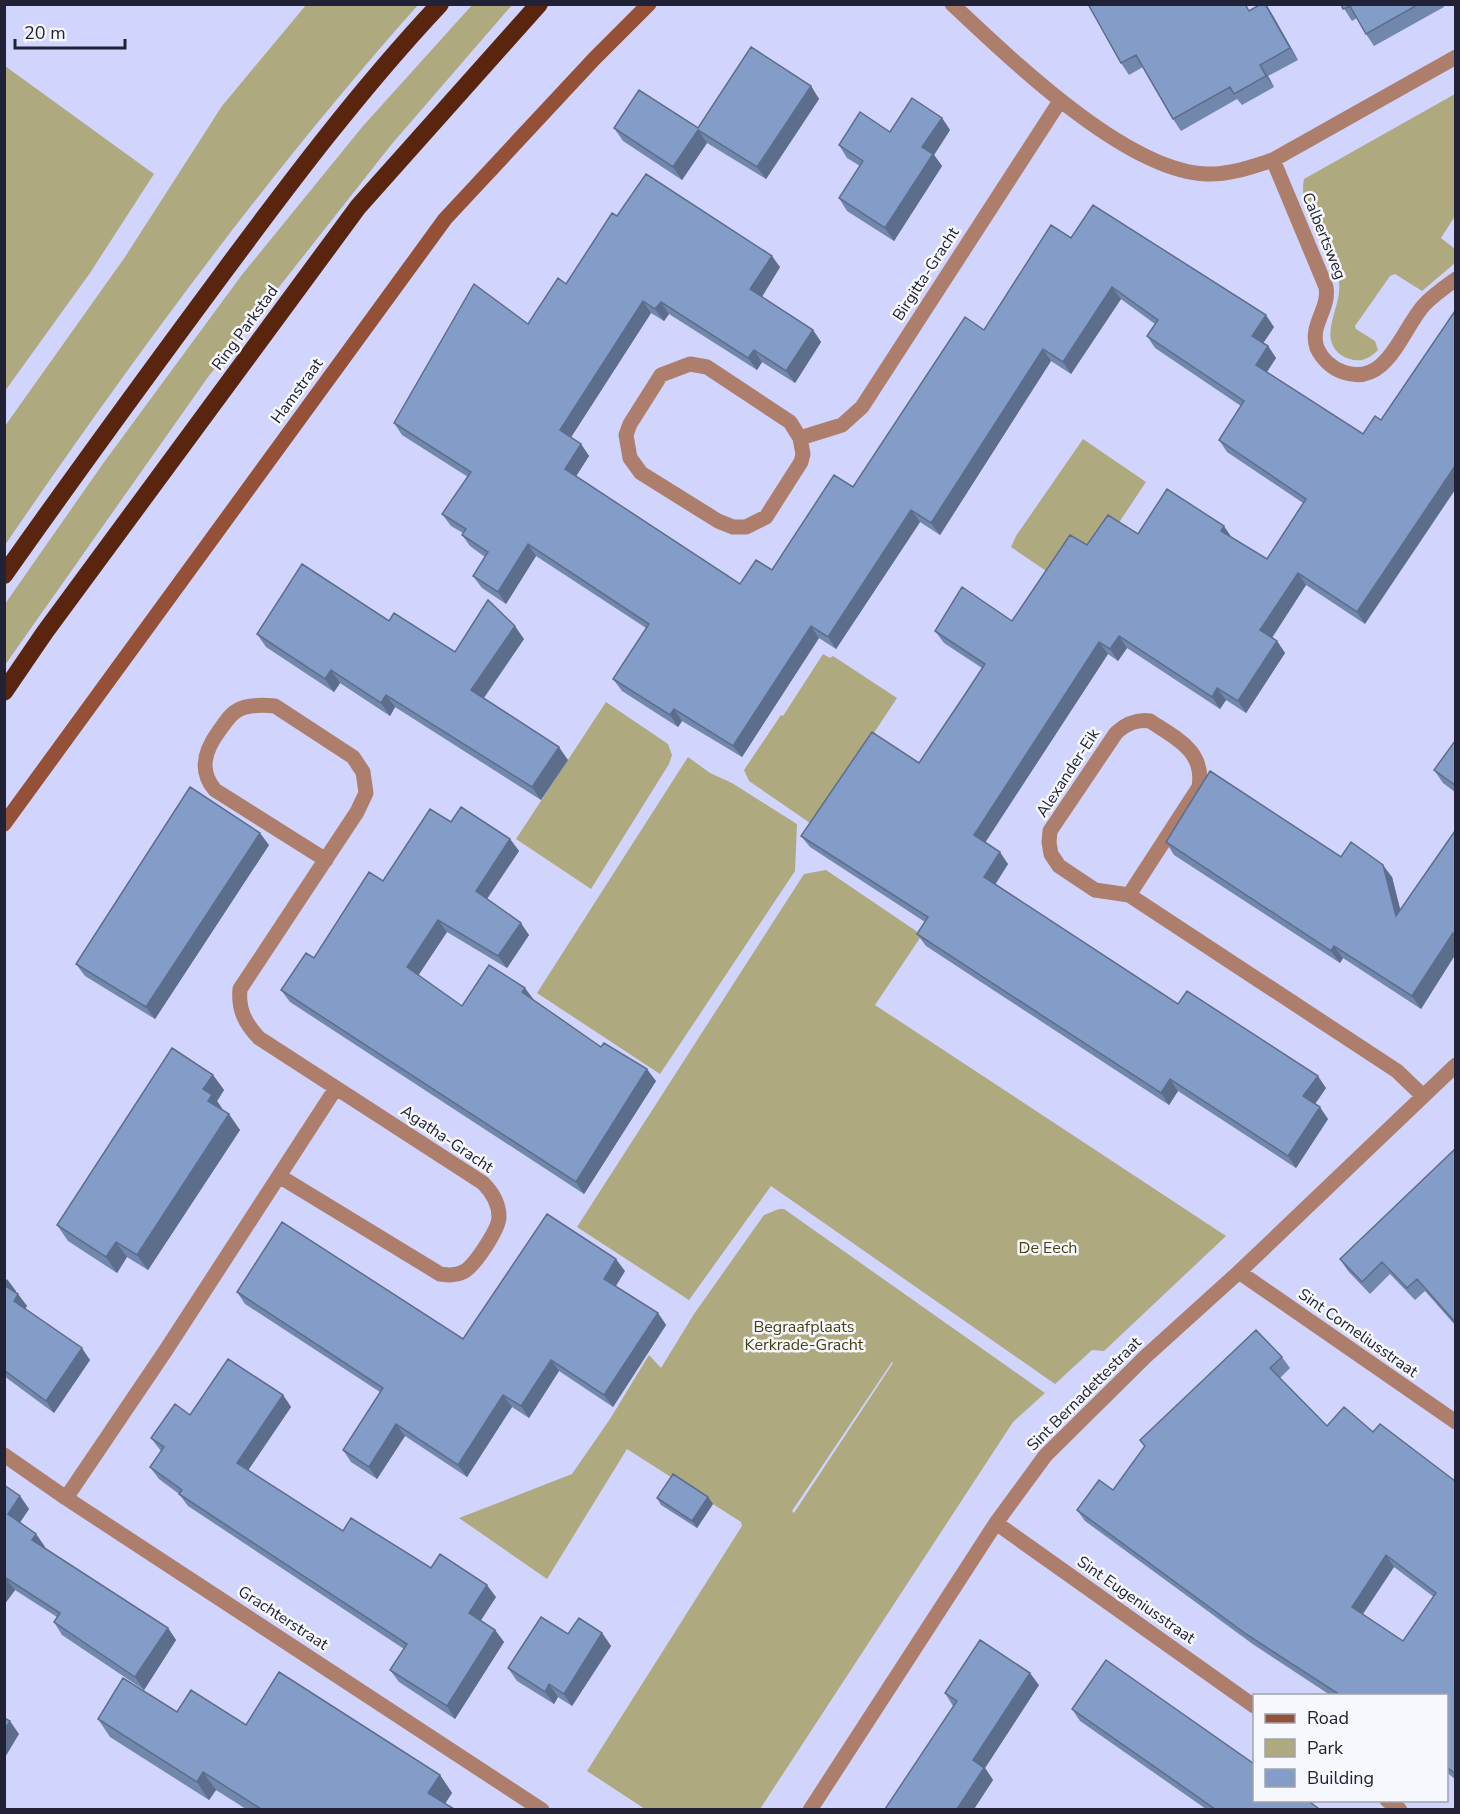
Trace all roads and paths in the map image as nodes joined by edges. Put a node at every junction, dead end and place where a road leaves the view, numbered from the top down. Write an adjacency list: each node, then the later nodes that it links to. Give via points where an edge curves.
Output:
1 (440, 4): 10 (highway, via 297,173)
2 (539, 4): 11 (highway, Ring Parkstad, via 358,207)
3 (650, 4): 12 (street, Hamstraat, via 445,219)
4 (952, 4): 6 (street)
5 (1455, 57): 7 (street)
6 (1060, 101): 7 (street, via 1143,155 1179,169 1226,173); 9 (street, Birgitta-Gracht, via 862,407 842,425)
7 (1273, 160): 8 (street, Calbertsweg, via 1326,287 1326,303 1315,333 1320,352 1332,367 1356,374 1380,367 1424,305)
8 (1455, 279)
9 (800, 438): 9 (street, via 790,422 707,367 690,364 661,375 626,435 630,458 641,474 733,527 746,527 766,517 801,462)
10 (4, 575)
11 (4, 692)
12 (4, 824)
13 (326, 860): 13 (street, Agatha-Gracht, via 366,793 363,772 353,757 275,706 239,709 209,745 205,767 210,784); 16 (street, Agatha-Gracht, via 240,989 239,1000 243,1018 259,1038)
14 (1129, 895): 14 (street, Alexander-Eik, via 1199,788 1201,776 1195,754 1188,746 1143,720 1116,733 1050,831 1049,842 1059,866 1095,890); 17 (street, Alexander-Eik, via 1396,1071)
15 (1455, 1065): 17 (street, Sint Bernadettestraat)
16 (336, 1088): 18 (street); 18 (street, Agatha-Gracht, via 483,1183 497,1206 498,1226 470,1268 453,1275 440,1274)
17 (1423, 1096): 19 (street, Sint Bernadettestraat)
18 (279, 1176): 22 (street)
19 (1239, 1272): 20 (street, Sint Corneliusstraat); 23 (street, Sint Bernadettestraat, via 1145,1357 1045,1456)
20 (1455, 1422)
21 (4, 1455): 22 (street, Grachterstraat)
22 (66, 1498): 25 (street, Grachterstraat)
23 (996, 1523): 24 (street, Sint Eugeniusstraat); 26 (street, Sint Bernadettestraat)
24 (1253, 1705)
25 (542, 1809)
26 (810, 1809)

